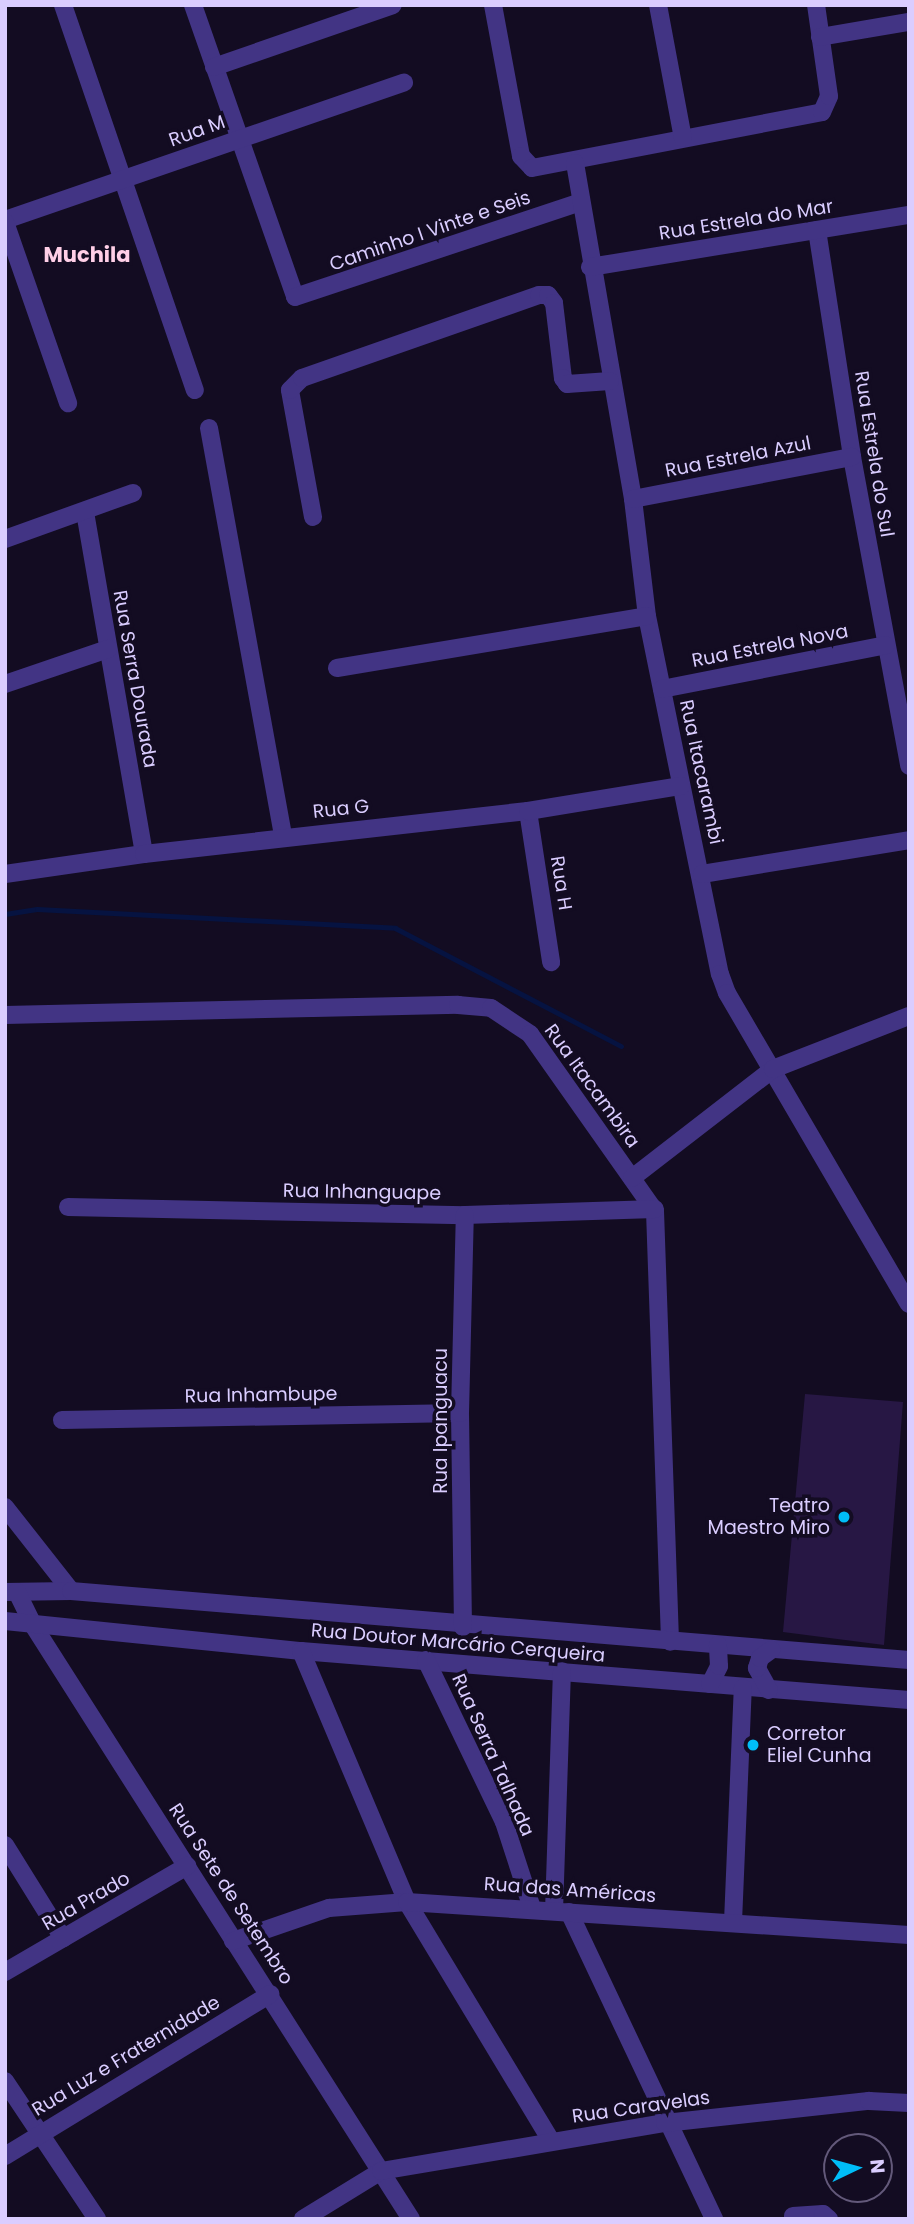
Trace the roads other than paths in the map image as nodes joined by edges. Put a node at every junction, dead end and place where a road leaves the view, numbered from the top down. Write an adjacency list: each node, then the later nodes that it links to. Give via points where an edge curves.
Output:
1 (63, 5): 14 (street)
2 (193, 5): 9 (street)
3 (393, 5): 9 (street)
4 (493, 5): 13 (street, via 523,161 532,168)
5 (658, 5): 12 (street)
6 (816, 5): 8 (street)
7 (909, 22): 8 (street)
8 (820, 37): 12 (street, via 829,96 822,112)
9 (215, 67): 11 (street)
10 (404, 83): 11 (street, Rua M)
11 (238, 138): 14 (street, Rua M); 15 (street, Caminho I Vinte e Seis, via 295,297)
12 (683, 138): 13 (street)
13 (575, 163): 15 (street, Rua Itacarambi)
14 (125, 179): 17 (street, Rua M); 21 (street)
15 (578, 203): 19 (street, Rua Itacarambi)
16 (909, 215): 18 (street, Rua Estrela do Mar)
17 (5, 221): 22 (street)
18 (817, 230): 19 (street, Rua Estrela do Mar); 24 (street, Rua Estrela do Sul)
19 (590, 267): 20 (street, Rua Itacarambi)
20 (610, 381): 26 (street, Rua Itacarambi); 28 (street, via 567,384 554,303 548,295 302,378 290,390)
21 (195, 390)
22 (68, 403)
23 (209, 428): 39 (street)
24 (852, 457): 26 (street, Rua Estrela Azul); 31 (street, Rua Estrela do Sul)
25 (132, 493): 27 (street)
26 (633, 499): 30 (street, Rua Itacarambi)
27 (85, 512): 29 (street); 32 (street, Rua Serra Dourada)
28 (313, 517)
29 (5, 539)
30 (647, 616): 33 (street); 35 (street, Rua Itacarambi)
31 (886, 645): 35 (street, Rua Estrela Nova); 36 (street, Rua Estrela do Sul)
32 (108, 649): 34 (street); 41 (street, Rua Serra Dourada)
33 (337, 668)
34 (5, 684)
35 (662, 689): 37 (street, Rua Itacarambi)
36 (909, 766)
37 (681, 786): 38 (street, Rua G); 43 (street, Rua Itacarambi)
38 (528, 811): 39 (street, Rua G); 44 (street, Rua H)
39 (283, 837): 41 (street, Rua G)
40 (909, 840): 43 (street)
41 (144, 854): 42 (street, Rua G)
42 (5, 874)
43 (702, 874): 47 (street, Rua Itacarambi, via 713,947 727,993)
44 (551, 962)
45 (5, 1015): 48 (street, Rua Itacambira, via 444,1005 491,1008 530,1034)
46 (909, 1016): 47 (street)
47 (773, 1069): 48 (street); 52 (street, Rua Itacarambi)
48 (632, 1178): 50 (street, Rua Itacambira)
49 (68, 1208): 51 (street, Rua Inhanguape)
50 (655, 1209): 51 (street, Rua Inhanguape); 61 (street)
51 (465, 1215): 53 (street, Rua Ipanguacu)
52 (909, 1304)
53 (460, 1413): 54 (street, Rua Inhambupe); 60 (street, Rua Ipanguacu)
54 (62, 1420)
55 (5, 1507): 56 (street)
56 (71, 1591): 57 (street, Rua Doutor Marcário Cerqueira); 60 (street, Rua Doutor Marcário Cerqueira)
57 (11, 1592): 59 (street, Rua Sete de Setembro)
58 (5, 1621): 59 (street, Rua Doutor Marcário Cerqueira)
59 (33, 1625): 64 (street, Rua Doutor Marcário Cerqueira); 73 (street, Rua Sete de Setembro)
60 (463, 1627): 61 (street, Rua Doutor Marcário Cerqueira)
61 (670, 1642): 62 (street, Rua Doutor Marcário Cerqueira)
62 (718, 1646): 63 (street, Rua Doutor Marcário Cerqueira); 68 (street, via 719,1666)
63 (771, 1650): 66 (street, Rua Doutor Marcário Cerqueira); 70 (street, via 760,1658 757,1668)
64 (301, 1651): 65 (street, Rua Doutor Marcário Cerqueira); 74 (street)
65 (426, 1660): 67 (street, Rua Doutor Marcário Cerqueira); 75 (street, Rua Serra Talhada, via 504,1822)
66 (909, 1660)
67 (562, 1671): 68 (street, Rua Doutor Marcário Cerqueira); 76 (street)
68 (709, 1684): 69 (street, Rua Doutor Marcário Cerqueira)
69 (743, 1688): 70 (street, Rua Doutor Marcário Cerqueira); 77 (street)
70 (769, 1690): 71 (street, Rua Doutor Marcário Cerqueira)
71 (909, 1700)
72 (5, 1845): 79 (street)
73 (187, 1866): 79 (street, Rua Prado); 80 (street, Rua Sete de Setembro)
74 (407, 1902): 75 (street, Rua das Américas); 80 (street, Rua das Américas, via 329,1908); 87 (street)
75 (532, 1908): 76 (street, Rua das Américas)
76 (562, 1911): 77 (street, Rua das Américas); 85 (street)
77 (733, 1922): 78 (street, Rua das Américas)
78 (909, 1935)
79 (63, 1938): 81 (street, Rua Prado)
80 (233, 1941): 82 (street, Rua Sete de Setembro)
81 (5, 1972)
82 (270, 1994): 86 (street, Rua Luz e Fraternidade); 89 (street, Rua Sete de Setembro)
83 (5, 2081): 86 (street)
84 (909, 2103): 85 (street, Rua Caravelas, via 869,2101)
85 (665, 2123): 87 (street, Rua Caravelas); 94 (street)
86 (38, 2134): 88 (street, Rua Luz e Fraternidade); 91 (street)
87 (551, 2141): 89 (street, Rua Caravelas)
88 (5, 2156)
89 (381, 2171): 92 (street); 93 (street, Rua Sete de Setembro)
90 (793, 2216): 95 (street, via 823,2214)
91 (97, 2219)
92 (303, 2219)
93 (411, 2219)
94 (714, 2219)
95 (829, 2219)

